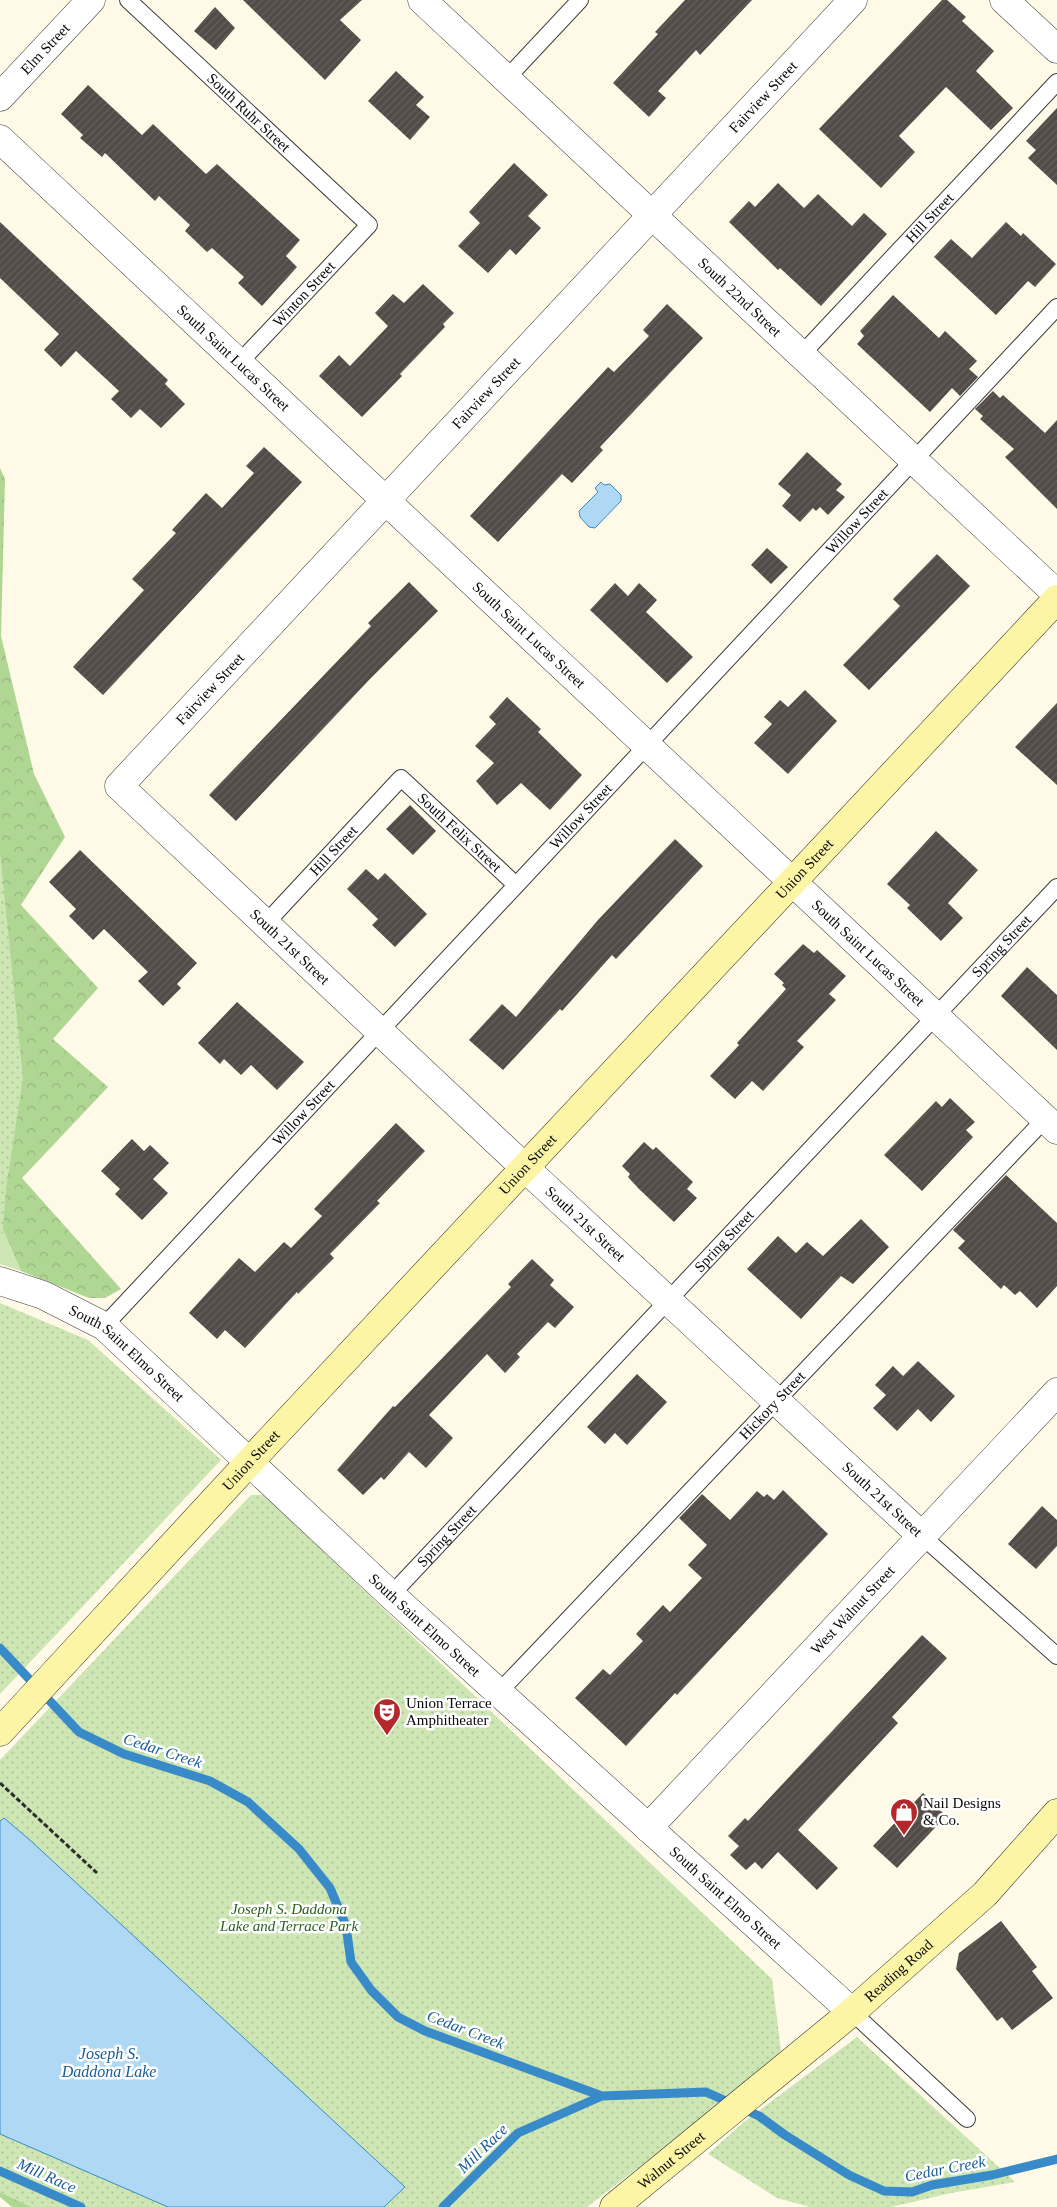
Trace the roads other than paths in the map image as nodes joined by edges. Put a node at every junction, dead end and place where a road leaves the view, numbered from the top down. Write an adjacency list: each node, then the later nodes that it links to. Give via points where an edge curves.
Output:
1 (91, 0): 10 (street, Elm Street)
2 (128, 0): 13 (lane, South Ruhr Street)
3 (422, 0): 8 (street, South 22nd Street)
4 (580, 0): 8 (lane)
5 (853, 0): 12 (street, Fairview Street)
6 (1004, 0): 7 (street)
7 (1057, 49)
8 (506, 79): 12 (street, South 22nd Street)
9 (1057, 82): 15 (lane, Hill Street)
10 (0, 97)
11 (0, 139): 16 (street, South Saint Lucas Street)
12 (652, 216): 15 (street, South 22nd Street); 18 (street, Fairview Street)
13 (369, 225): 16 (lane, Winton Street)
14 (1057, 307): 17 (lane, Willow Street)
15 (801, 355): 17 (street, South 22nd Street)
16 (239, 363): 18 (street, South Saint Lucas Street)
17 (914, 461): 19 (street, South 22nd Street); 21 (lane, Willow Street)
18 (386, 500): 21 (street, South Saint Lucas Street); 23 (street, Fairview Street)
19 (1057, 594)
20 (1057, 599): 24 (street, Union Street)
21 (647, 745): 24 (street, South Saint Lucas Street); 25 (lane, Willow Street)
22 (401, 778): 25 (lane, South Felix Street); 27 (lane, Hill Street)
23 (119, 786): 27 (street, South 21st Street)
24 (793, 881): 28 (street, South Saint Lucas Street); 31 (street, Union Street)
25 (516, 885): 29 (lane, Willow Street)
26 (1057, 887): 28 (lane, Spring Street)
27 (266, 923): 29 (street, South 21st Street)
28 (935, 1016): 30 (street, South Saint Lucas Street); 33 (lane, Spring Street)
29 (380, 1031): 31 (street, South 21st Street); 34 (lane, Willow Street)
30 (1051, 1125): 36 (lane, Hickory Street)
31 (525, 1168): 33 (street, South 21st Street); 37 (street, Union Street)
32 (0, 1281): 34 (street, South Saint Elmo Street, via 43,1295)
33 (668, 1300): 36 (street, South 21st Street); 39 (lane, Spring Street)
34 (104, 1326): 37 (street, South Saint Elmo Street)
35 (1057, 1392): 38 (street, West Walnut Street)
36 (776, 1402): 38 (street, South 21st Street); 41 (lane, Hickory Street)
37 (249, 1462): 39 (street, South Saint Elmo Street); 42 (street, Union Street)
38 (922, 1536): 40 (lane, South 21st Street); 44 (street, West Walnut Street)
39 (391, 1594): 41 (street, South Saint Elmo Street)
40 (1057, 1656)
41 (499, 1692): 44 (street, South Saint Elmo Street)
42 (2, 1730)
43 (1057, 1813): 45 (street, Reading Road, via 985,1894)
44 (648, 1828): 45 (street, South Saint Elmo Street)
45 (852, 2012): 46 (street, Reading Road); 47 (lane, South Saint Elmo Street)
46 (728, 2113): 48 (street, Walnut Street)
47 (966, 2119)
48 (614, 2207)

